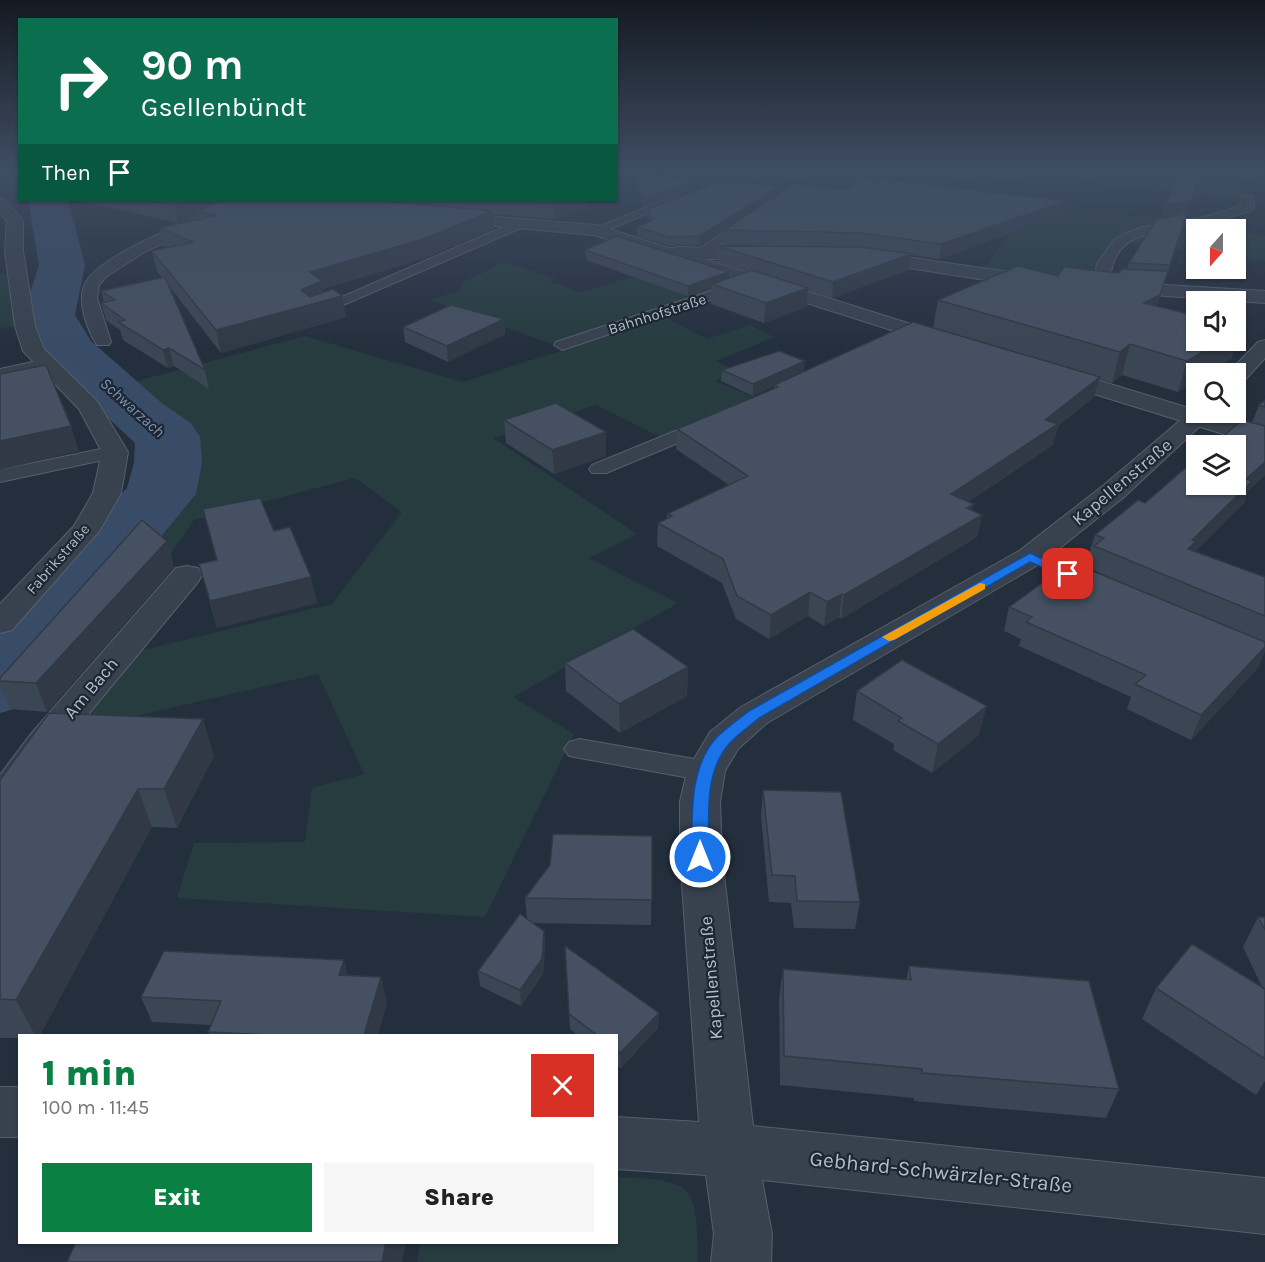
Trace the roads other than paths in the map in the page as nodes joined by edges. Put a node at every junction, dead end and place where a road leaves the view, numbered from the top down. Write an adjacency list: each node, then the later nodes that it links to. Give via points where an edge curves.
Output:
1 (15, 229): 27 (street, via 14,251 25,326 34,351)
2 (185, 229): 20 (lane, via 115,264 92,285 90,303)
3 (508, 229): 18 (lane, Bahnhofstraße)
4 (584, 229): 8 (street, Bahnhofstraße)
5 (599, 229): 8 (lane)
6 (736, 229): 9 (lane)
7 (1155, 229): 16 (lane, via 1119,243 1104,264)
8 (596, 230): 10 (street, Bahnhofstraße)
9 (699, 253): 10 (street); 11 (street)
10 (668, 254): 13 (street, Bahnhofstraße)
11 (779, 254)
12 (848, 255): 14 (street)
13 (750, 281): 19 (street, Bahnhofstraße); 23 (lane, Bahnhofstraße)
14 (1058, 284)
15 (1079, 285): 16 (street)
16 (1100, 287): 17 (street)
17 (1261, 301)
18 (315, 312)
19 (911, 331): 21 (lane); 22 (street, Bahnhofstraße)
20 (103, 342)
21 (883, 343)
22 (956, 344)
23 (562, 345)
24 (1264, 350): 25 (street)
25 (1246, 367)
26 (1038, 369): 30 (street)
27 (52, 370): 28 (lane); 29 (lane); 35 (street, via 89,406)
28 (0, 374)
29 (0, 389)
30 (1186, 411)
31 (726, 416): 36 (lane)
32 (1191, 423): 41 (street, Kapellenstraße, via 1114,491 1044,563 754,715 723,741)
33 (1222, 423): 34 (street)
34 (1265, 439)
35 (115, 452): 37 (lane); 39 (street, Fabrikstraße, via 107,493 86,530)
36 (599, 469)
37 (0, 476)
38 (188, 575): 42 (street, Am Bach, via 43,744)
39 (0, 623)
40 (579, 749): 41 (lane)
41 (706, 771): 46 (street, Kapellenstraße, via 700,802 700,857 723,1105)
42 (0, 804)
43 (0, 1112): 44 (street)
44 (18, 1112)
45 (618, 1143): 46 (street, Gebhard-Schwärzler-Straße)
46 (731, 1150): 47 (street, Gebhard-Schwärzler-Straße); 48 (street, Kapellenstraße, via 743,1234)
47 (1265, 1206)
48 (741, 1262)

